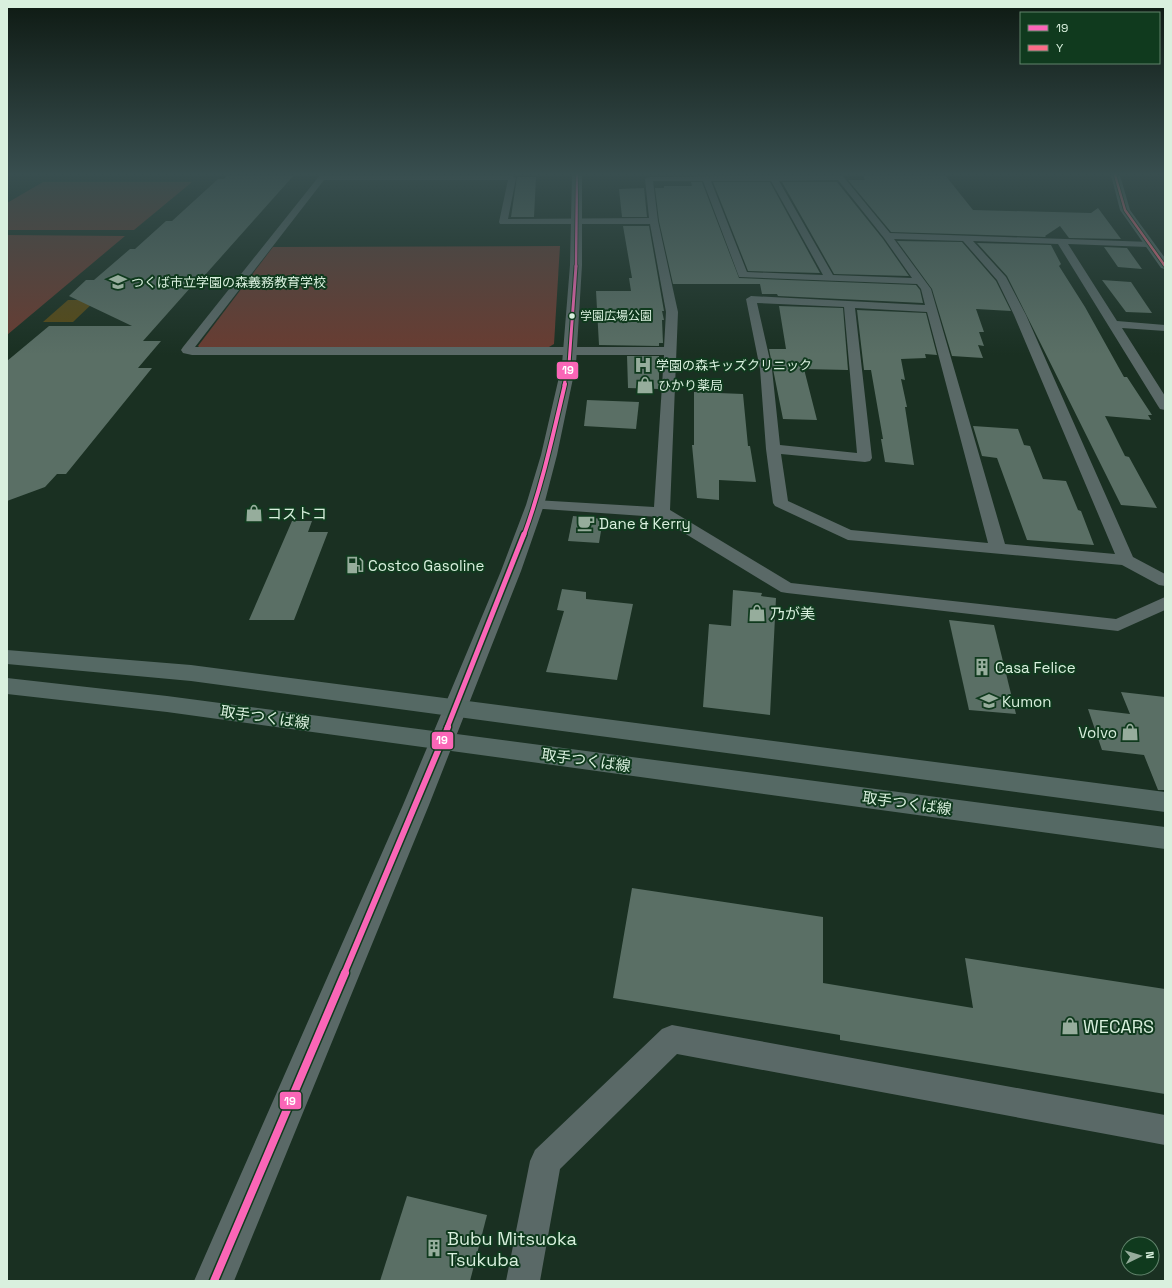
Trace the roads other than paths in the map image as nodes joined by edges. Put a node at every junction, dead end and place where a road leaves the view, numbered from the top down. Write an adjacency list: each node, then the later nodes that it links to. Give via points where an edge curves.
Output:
1 (277, 235): 20 (street, via 188,350)
2 (576, 235): 20 (street)
3 (657, 235): 21 (street, via 672,312)
4 (728, 235): 14 (street, via 743,275)
5 (806, 235): 14 (street)
6 (1142, 235): 12 (main road)
7 (1156, 235): 11 (main road)
8 (887, 236): 9 (street); 15 (street)
9 (966, 239): 10 (street); 27 (street, via 1002,279)
10 (1061, 241): 12 (street); 18 (street)
11 (1160, 241)
12 (1148, 244): 13 (main road)
13 (1165, 266)
14 (830, 278): 15 (street)
15 (921, 281): 17 (street)
16 (849, 304): 17 (street); 23 (street, via 864,458); 23 (street, via 751,299 766,369)
17 (932, 310): 26 (street)
18 (1115, 324): 19 (street); 22 (street)
19 (1165, 328)
20 (571, 351): 21 (street); 24 (street, via 549,455)
21 (670, 351): 25 (street)
22 (1165, 406)
23 (773, 449): 26 (street, via 781,503 848,535)
24 (535, 505): 25 (street); 32 (street, via 518,555)
25 (662, 512): 29 (street, via 787,588 1118,625)
26 (998, 548): 27 (street)
27 (1126, 560): 28 (street)
28 (1165, 581)
29 (1165, 603)
30 (7, 657): 32 (main road, via 191,673)
31 (7, 686): 33 (main road, 取手つくば線, via 167,704)
32 (456, 708): 33 (street); 34 (main road)
33 (442, 741): 35 (main road, 取手つくば線); 37 (street)
34 (1165, 802)
35 (1165, 838)
36 (1165, 1130): 38 (street, via 672,1039 546,1161)
37 (214, 1281)
38 (523, 1281)

